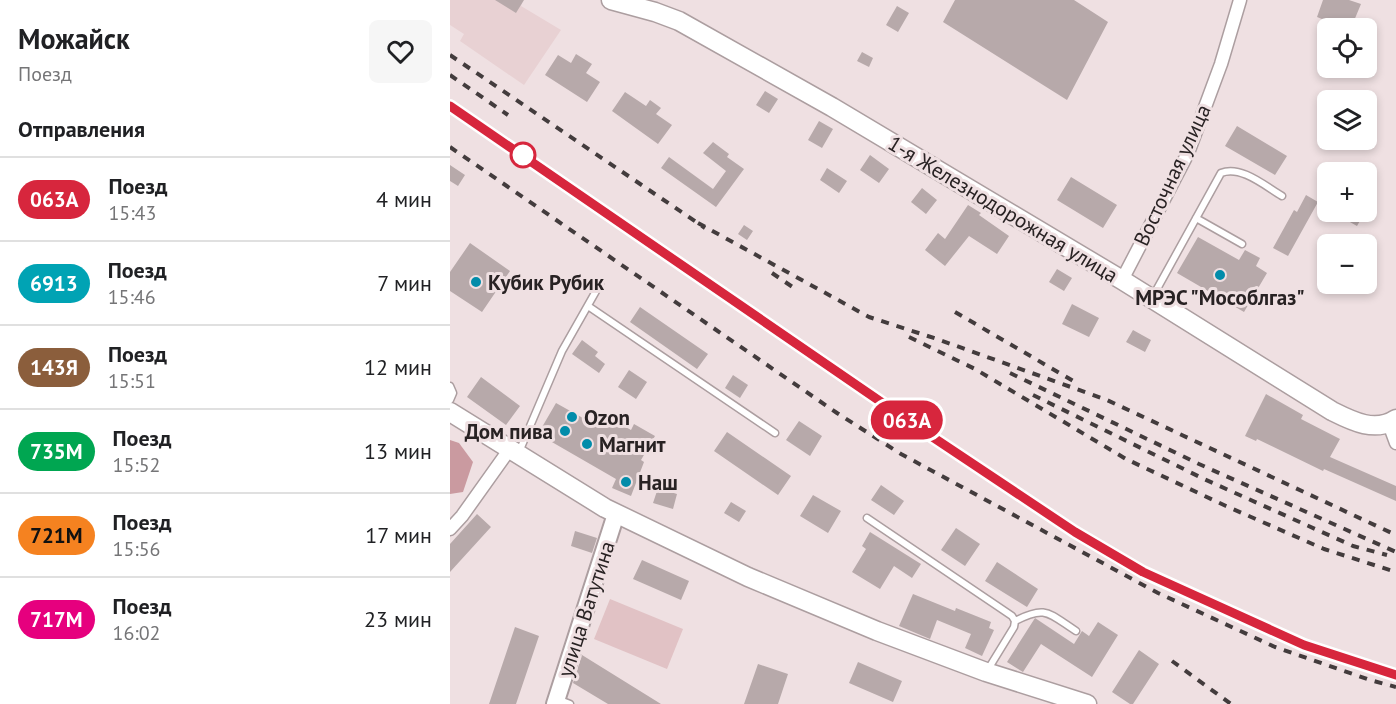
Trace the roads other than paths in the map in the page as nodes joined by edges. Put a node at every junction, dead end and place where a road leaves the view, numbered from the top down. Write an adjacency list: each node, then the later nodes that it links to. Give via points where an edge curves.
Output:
1 (611, 0): 6 (main road, 1-я Железнодорожная улица, via 668,16 728,48)
2 (1240, 0): 6 (street, Восточная улица, via 1188,153)
3 (1282, 196): 4 (lane, via 1243,173 1227,170 1221,172)
4 (1196, 218): 5 (lane); 8 (lane)
5 (1242, 244)
6 (1122, 280): 8 (main road, 1-я Железнодорожная улица)
7 (600, 284): 9 (lane)
8 (1152, 298): 13 (main road, 1-я Железнодорожная улица, via 1332,411 1372,426)
9 (588, 306): 14 (lane); 16 (lane)
10 (450, 386): 11 (lane)
11 (450, 400)
12 (450, 412): 16 (main road)
13 (1392, 421): 15 (street)
14 (775, 433)
15 (1396, 443)
16 (514, 453): 17 (main road); 19 (street)
17 (616, 514): 22 (main road, via 748,577); 23 (street, улица Ватутина)
18 (867, 518): 20 (lane, via 1005,610)
19 (450, 529)
20 (1015, 621): 21 (lane, via 1030,613 1047,612); 22 (lane)
21 (1076, 631)
22 (986, 672): 24 (main road)
23 (560, 702)
24 (1087, 704)

